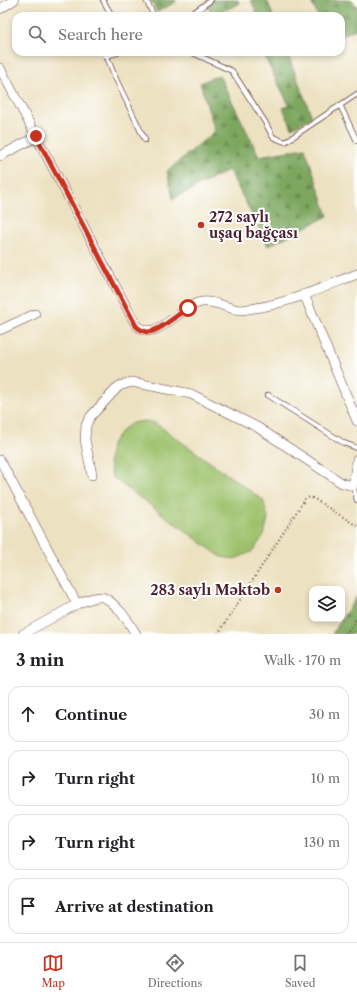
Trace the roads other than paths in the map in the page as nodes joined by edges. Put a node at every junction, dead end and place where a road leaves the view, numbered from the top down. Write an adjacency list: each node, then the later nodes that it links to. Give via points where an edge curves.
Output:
1 (14, 0): 5 (street)
2 (103, 0): 6 (lane)
3 (146, 0): 7 (lane)
4 (211, 0): 8 (lane)
5 (0, 9)
6 (110, 12)
7 (152, 12)
8 (194, 12)
9 (107, 56): 15 (lane)
10 (200, 56): 13 (lane, via 232,71 273,137 284,142)
11 (0, 68): 14 (street)
12 (357, 94): 13 (lane)
13 (340, 105): 16 (lane)
14 (36, 136): 17 (street); 19 (street, via 136,326 141,330 155,331 188,308 202,302 240,310 268,306)
15 (145, 140)
16 (357, 141)
17 (0, 156)
18 (357, 274): 19 (street)
19 (304, 294): 23 (street)
20 (35, 314): 21 (street)
21 (0, 330)
22 (268, 395): 24 (lane, via 344,443)
23 (357, 421)
24 (357, 448)
25 (357, 459): 28 (street)
26 (0, 460): 30 (street)
27 (92, 475): 28 (street, via 85,440 86,425 119,386 132,382 190,394 257,427 342,484)
28 (353, 486): 29 (lane)
29 (357, 500)
30 (77, 604): 31 (street); 32 (street, via 102,597 128,621)
31 (23, 634)
32 (136, 634)

